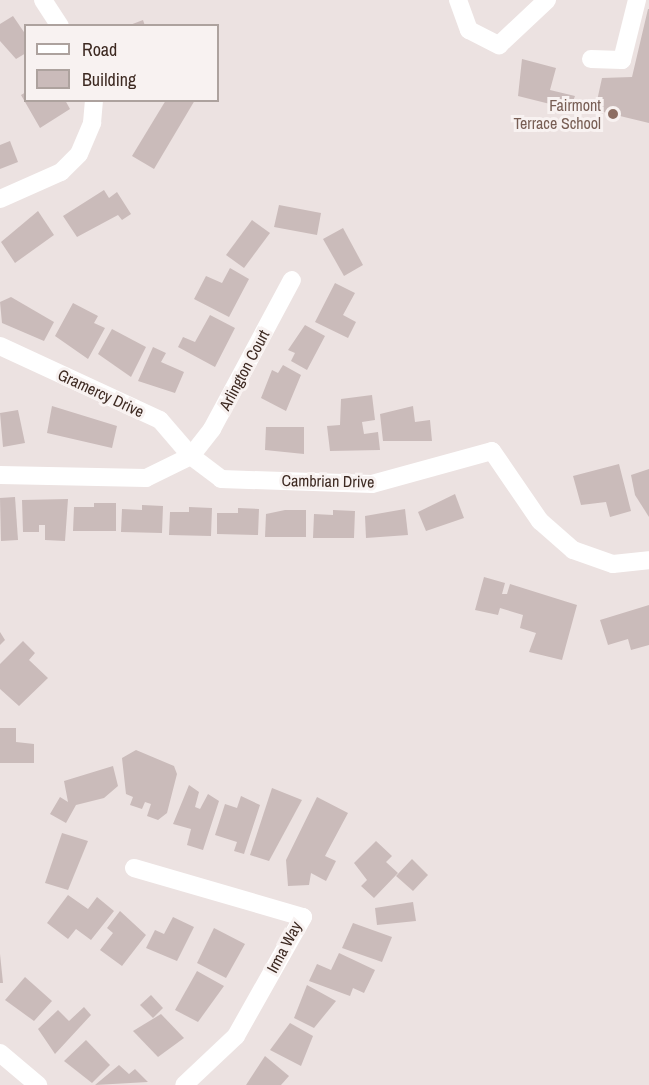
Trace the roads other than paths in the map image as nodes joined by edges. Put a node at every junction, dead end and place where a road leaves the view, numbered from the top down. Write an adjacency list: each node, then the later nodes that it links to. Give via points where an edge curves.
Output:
1 (43, 0): 5 (street)
2 (458, 0): 3 (street, via 469,30 500,45)
3 (547, 0)
4 (637, 0): 6 (street, via 622,60)
5 (59, 24)
6 (591, 58)
7 (94, 102): 8 (street, via 92,123 79,154 61,172)
8 (0, 199)
9 (291, 280): 11 (street, Arlington Court, via 212,429)
10 (0, 346): 11 (street, Gramercy Drive, via 160,420)
11 (191, 456): 12 (street, via 146,478); 13 (street, Cambrian Drive, via 221,479 372,484 492,451 540,521 573,550 613,564)
12 (0, 475)
13 (649, 560)
14 (134, 868): 17 (street, Irma Way, via 303,917 236,1036)
15 (0, 1053): 16 (street)
16 (38, 1085)
17 (184, 1085)

